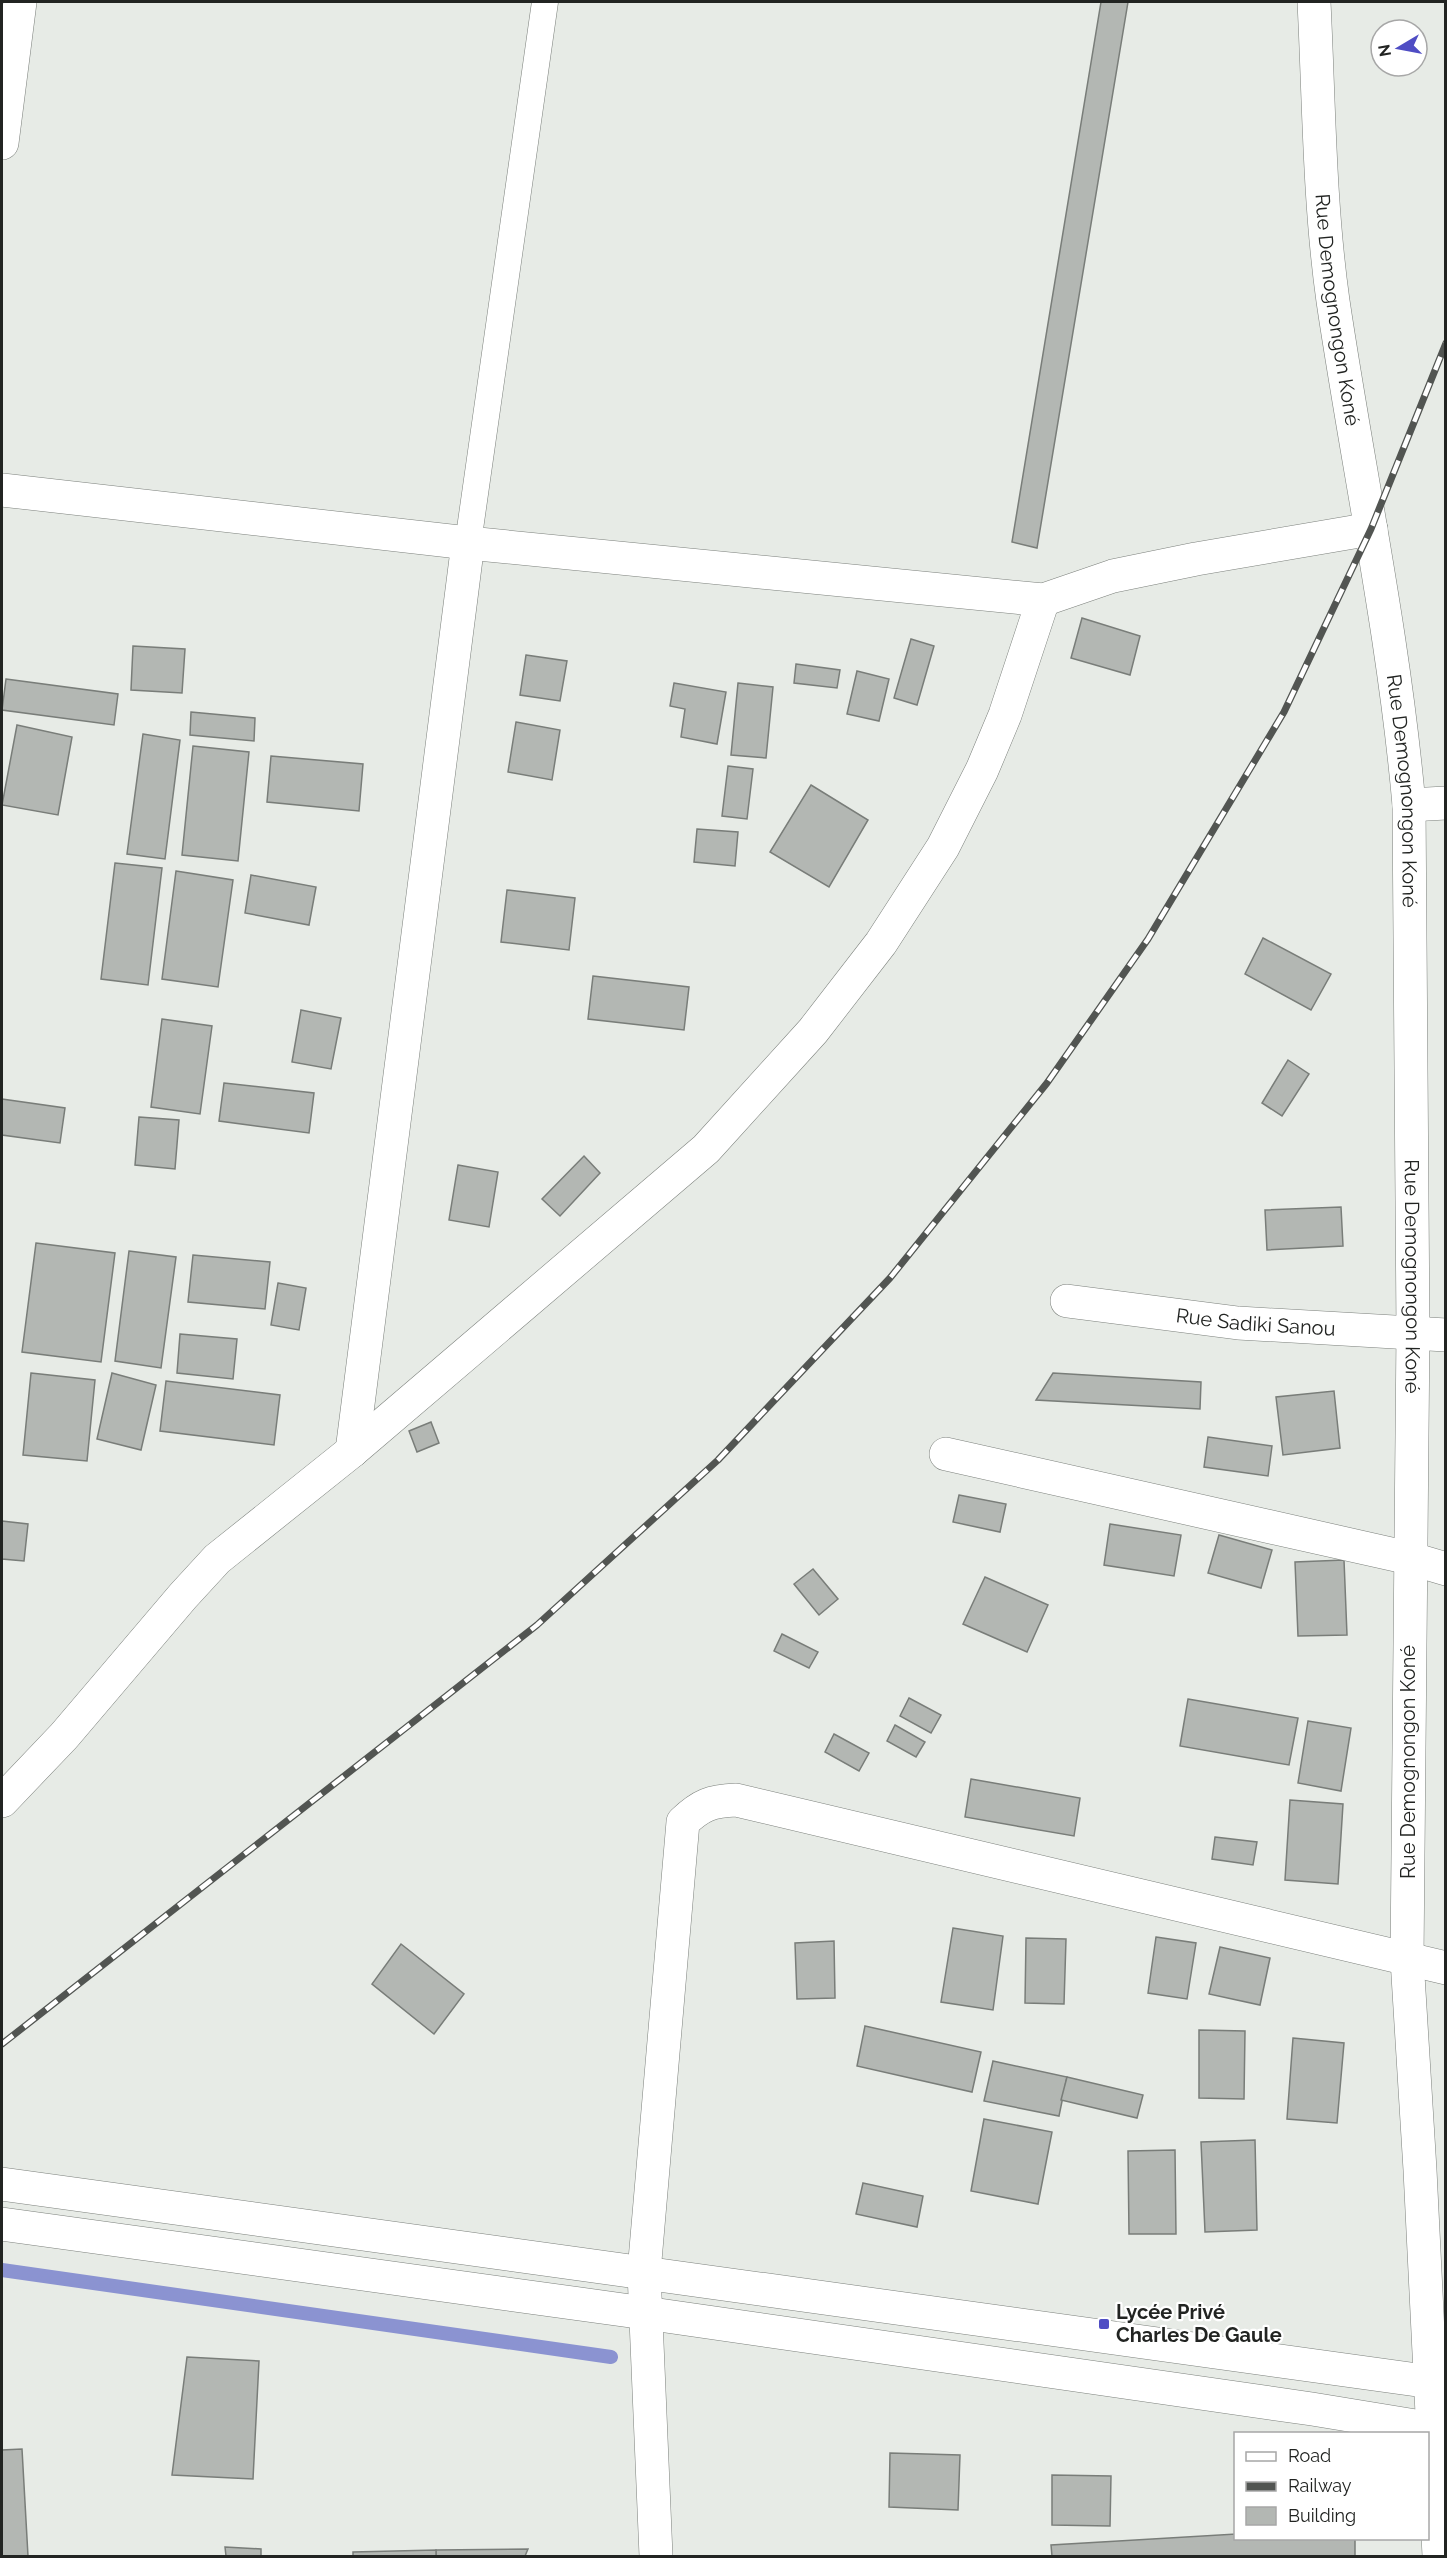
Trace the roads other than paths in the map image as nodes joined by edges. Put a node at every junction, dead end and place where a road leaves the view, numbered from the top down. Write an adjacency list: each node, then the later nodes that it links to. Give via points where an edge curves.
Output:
1 (20, 2): 4 (street)
2 (544, 2): 7 (lane)
3 (1314, 2): 6 (street, Rue Demognongon Koné, via 1325,222 1333,300)
4 (2, 143)
5 (2, 490): 7 (street)
6 (1371, 529): 8 (street, via 1113,576); 10 (street, Rue Demognongon Koné, via 1401,721)
7 (468, 543): 8 (street); 14 (street)
8 (1043, 600): 14 (street, via 1000,726 943,847 881,943 813,1031 706,1149)
9 (1446, 803): 10 (street)
10 (1409, 805): 12 (street, Rue Demognongon Koné)
11 (1067, 1301): 12 (street, Rue Sadiki Sanou, via 1238,1323)
12 (1413, 1331): 13 (street, Rue Sadiki Sanou); 16 (street, Rue Demognongon Koné)
13 (1446, 1335)
14 (352, 1451): 18 (street, via 217,1559 64,1736)
15 (946, 1454): 16 (street)
16 (1409, 1558): 17 (street); 19 (street, Rue Demognongon Koné)
17 (1446, 1569)
18 (2, 1801)
19 (1407, 1959): 20 (street); 23 (street, via 736,1800 718,1801 697,1809 683,1822); 25 (street, Rue Demognongon Koné)
20 (1446, 1968)
21 (2, 2184): 23 (street)
22 (2, 2224): 24 (street)
23 (644, 2272): 24 (street); 25 (street)
24 (645, 2313): 26 (street); 27 (street)
25 (1438, 2383): 26 (street, Rue Demognongon Koné)
26 (1439, 2430): 28 (street, Rue Demognongon Koné)
27 (656, 2556)
28 (1439, 2556)

